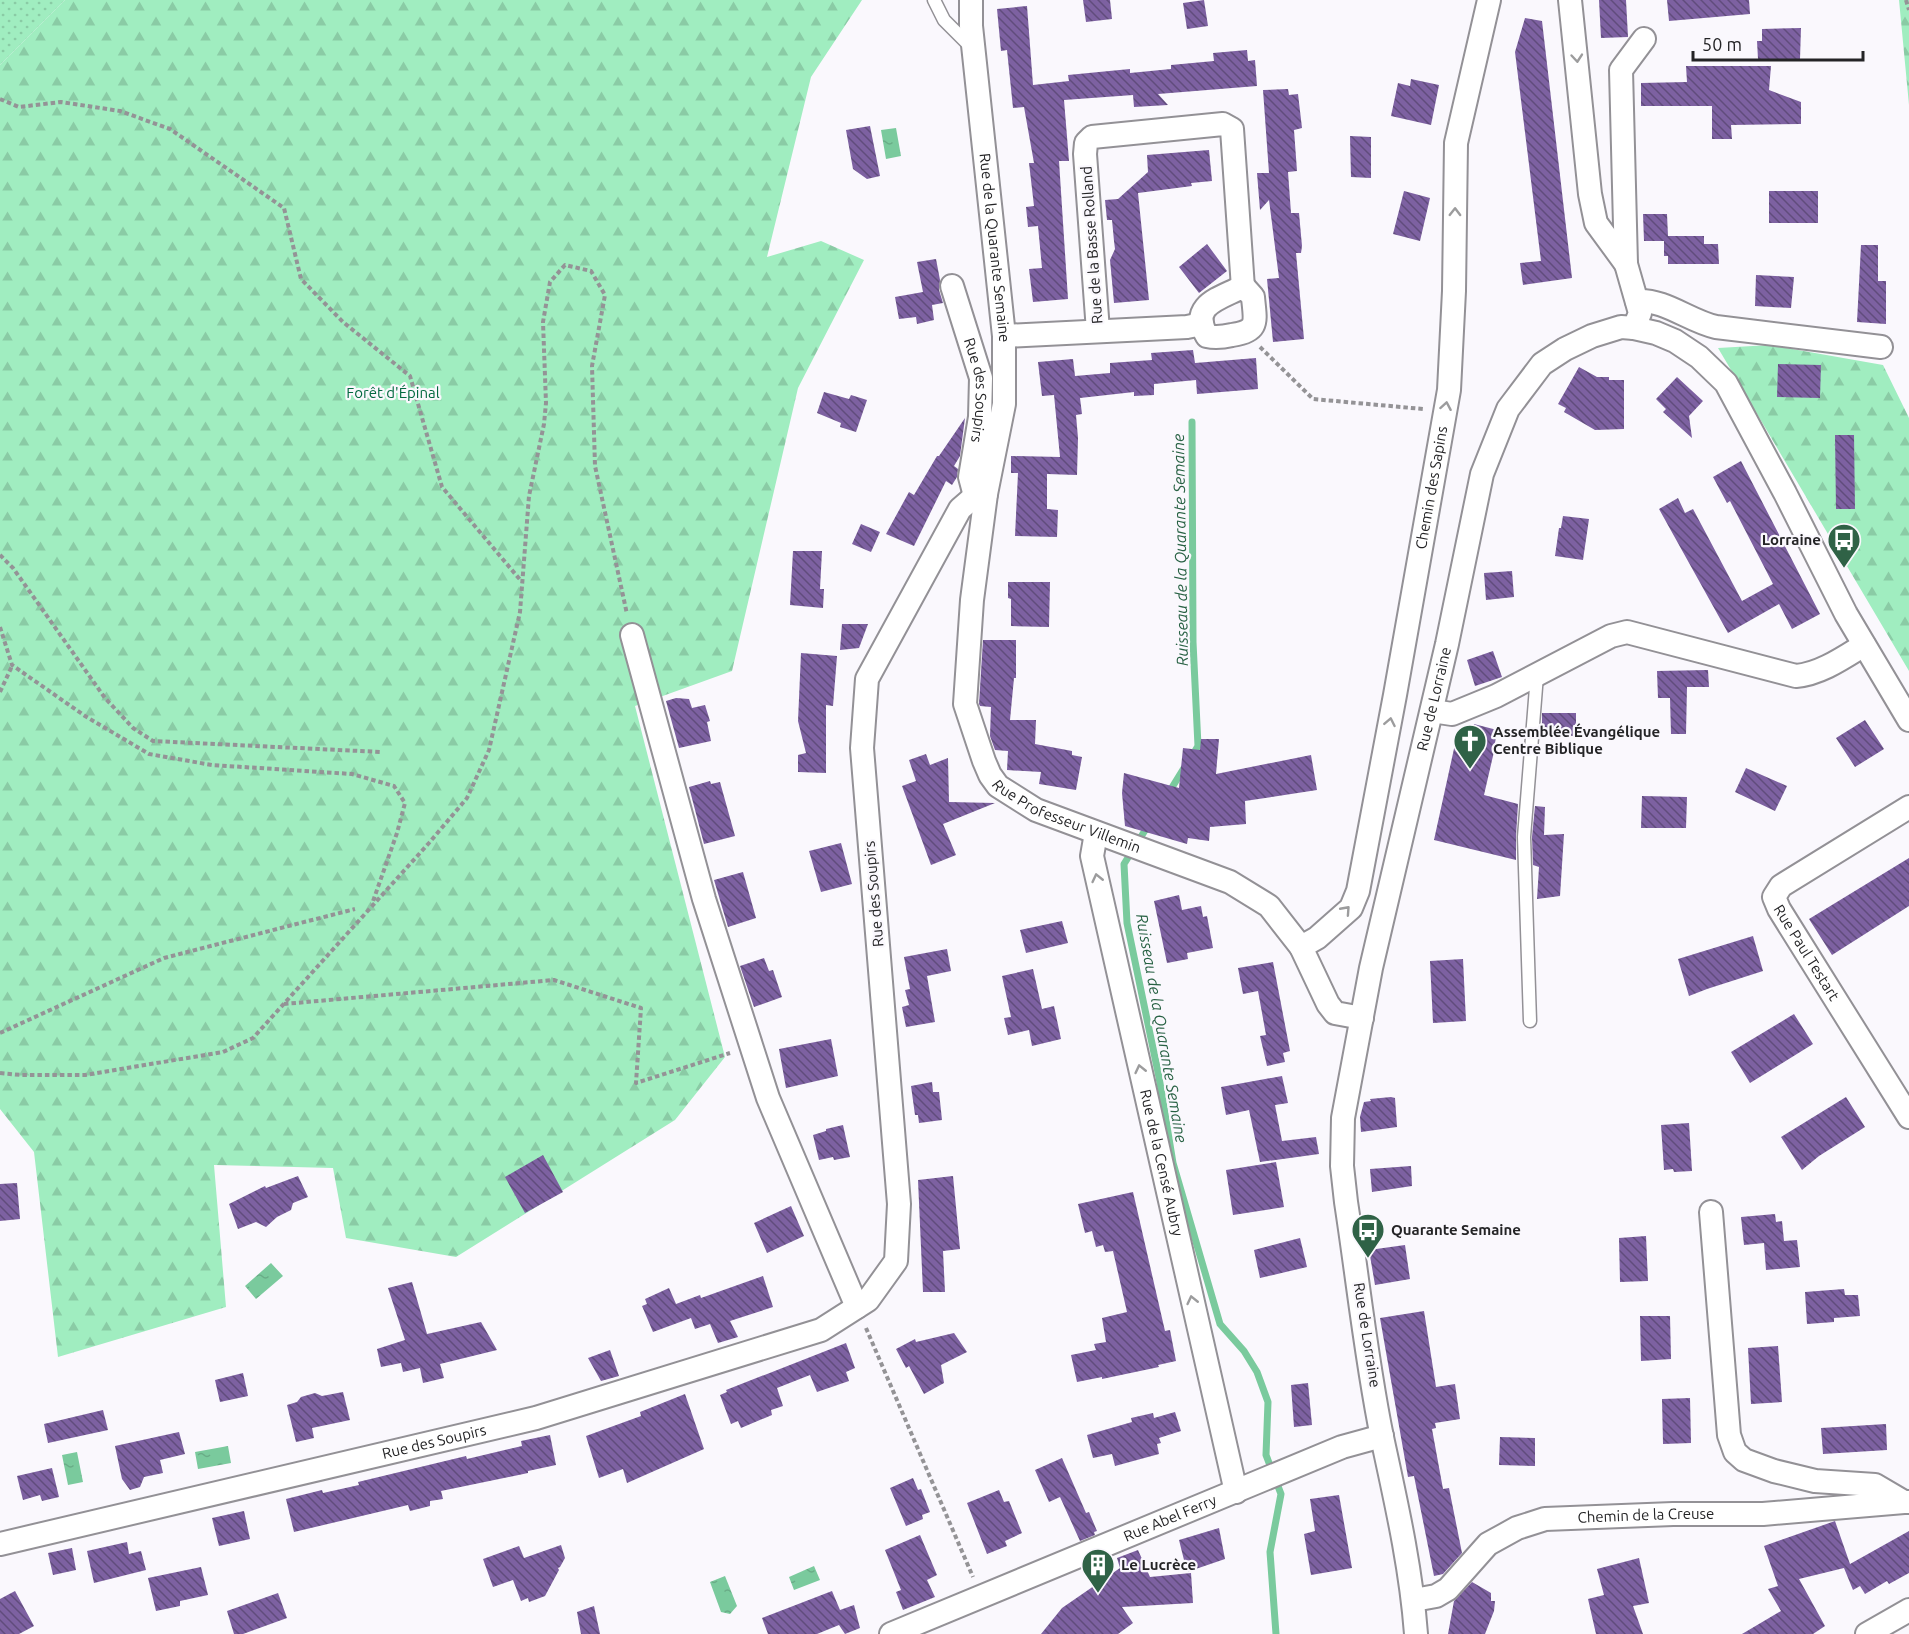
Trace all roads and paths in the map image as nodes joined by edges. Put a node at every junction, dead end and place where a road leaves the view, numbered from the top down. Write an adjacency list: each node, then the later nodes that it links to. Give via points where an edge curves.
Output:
1 (934, 0): 8 (lane, via 944,20)
2 (971, 0): 8 (street, Rue de la Quarante Semaine)
3 (1489, 0): 20 (street, Chemin des Sapins, one-way to 3, via 1454,291 1456,143)
4 (1570, 0): 10 (street, one-way to 10, via 1596,223)
5 (1906, 0): 6 (path)
6 (1909, 10)
7 (1644, 39): 10 (street, via 1621,70)
8 (974, 50): 18 (street, Rue de la Quarante Semaine)
9 (0, 99): 23 (path, via 19,107 61,102 120,111 170,129 284,208 301,279 343,322 410,376 442,487)
10 (1626, 264): 13 (street)
11 (952, 286): 21 (street, Rue des Soupirs, via 981,378 980,417 969,477)
12 (1243, 288): 14 (street, via 1207,305); 16 (street, Rue de la Basse Rolland, via 1232,129 1223,124 1092,137 1086,143 1085,154); 17 (street, Rue de la Basse Rolland, via 1253,297 1255,314 1255,323)
13 (1637, 301): 15 (street, via 1640,313); 19 (street, via 1650,300 1716,327)
14 (1202, 324): 16 (street, Rue de la Basse Rolland); 17 (street, via 1207,336 1215,338)
15 (1634, 328): 26 (street, Rue de Lorraine, via 1675,340 1726,383); 30 (street, Rue de Lorraine, via 1621,327 1565,349 1542,364 1508,409 1482,474)
16 (1098, 331): 18 (street, Rue de la Basse Rolland)
17 (1246, 333): 20 (path, via 1313,399)
18 (1004, 336): 21 (street, Rue de la Quarante Semaine, via 1004,404)
19 (1881, 347)
20 (1445, 410): 37 (street, Chemin des Sapins, one-way to 20, via 1351,908 1358,891)
21 (980, 495): 34 (street, Rue Professeur Villemin, via 965,704 990,775 998,786 1036,810); 46 (street, Rue des Soupirs, via 960,509 867,679 862,748 899,1204 896,1261 868,1300)
22 (0, 555): 32 (path, via 105,698 133,728 153,741)
23 (522, 582): 25 (path, via 529,496 546,403 543,322 550,282 565,265 591,272 605,295 592,366 595,466); 35 (path, via 520,612 489,750 467,798)
24 (0, 627): 27 (path)
25 (632, 635): 42 (street, via 704,899)
26 (1864, 645): 28 (street, via 1808,675 1796,676 1627,632 1611,636); 31 (street, Rue de Lorraine)
27 (12, 665): 29 (path); 35 (path, via 149,754 213,765 352,774 394,786 405,803)
28 (1537, 675): 30 (street, via 1452,714); 40 (lane, via 1524,837)
29 (0, 692)
30 (1432, 711): 39 (street, Rue de Lorraine)
31 (1909, 720)
32 (381, 752)
33 (1909, 807): 44 (street, Rue Paul Testart, via 1781,886 1774,897)
34 (1096, 832): 37 (street, Rue Professeur Villemin, via 1230,882 1269,906); 48 (street, Rue de la Censé Aubry, one-way to 34, via 1092,856)
35 (372, 907): 38 (path)
36 (355, 909): 41 (path, via 164,958)
37 (1301, 947): 39 (street, Rue Professeur Villemin, via 1335,1013)
38 (284, 1004): 42 (path, via 555,980 641,1008 636,1083); 43 (path, via 253,1038 223,1052 85,1075)
39 (1362, 1018): 47 (street, Rue de Lorraine, via 1343,1118 1342,1166)
40 (1530, 1021)
41 (0, 1033)
42 (751, 1046): 46 (street, via 768,1098)
43 (0, 1073)
44 (1909, 1117)
45 (1711, 1212): 49 (street, Chemin de la Creuse, via 1729,1435 1735,1452 1744,1460 1774,1471 1815,1481 1875,1485)
46 (857, 1307): 50 (street, Rue des Soupirs, via 821,1330 536,1418); 51 (path)
47 (1382, 1436): 48 (street, Rue Abel Ferry, via 1342,1447); 52 (street, Rue de Lorraine)
48 (1236, 1492): 51 (street, Rue Abel Ferry)
49 (1907, 1502): 52 (street, Chemin de la Creuse, via 1763,1514 1545,1519 1517,1528 1488,1544 1448,1588 1436,1596)
50 (0, 1544)
51 (981, 1597): 54 (street, Rue Abel Ferry)
52 (1414, 1600): 55 (street, Rue de Lorraine)
53 (1909, 1610): 56 (street)
54 (891, 1634)
55 (1416, 1634)
56 (1867, 1634)

